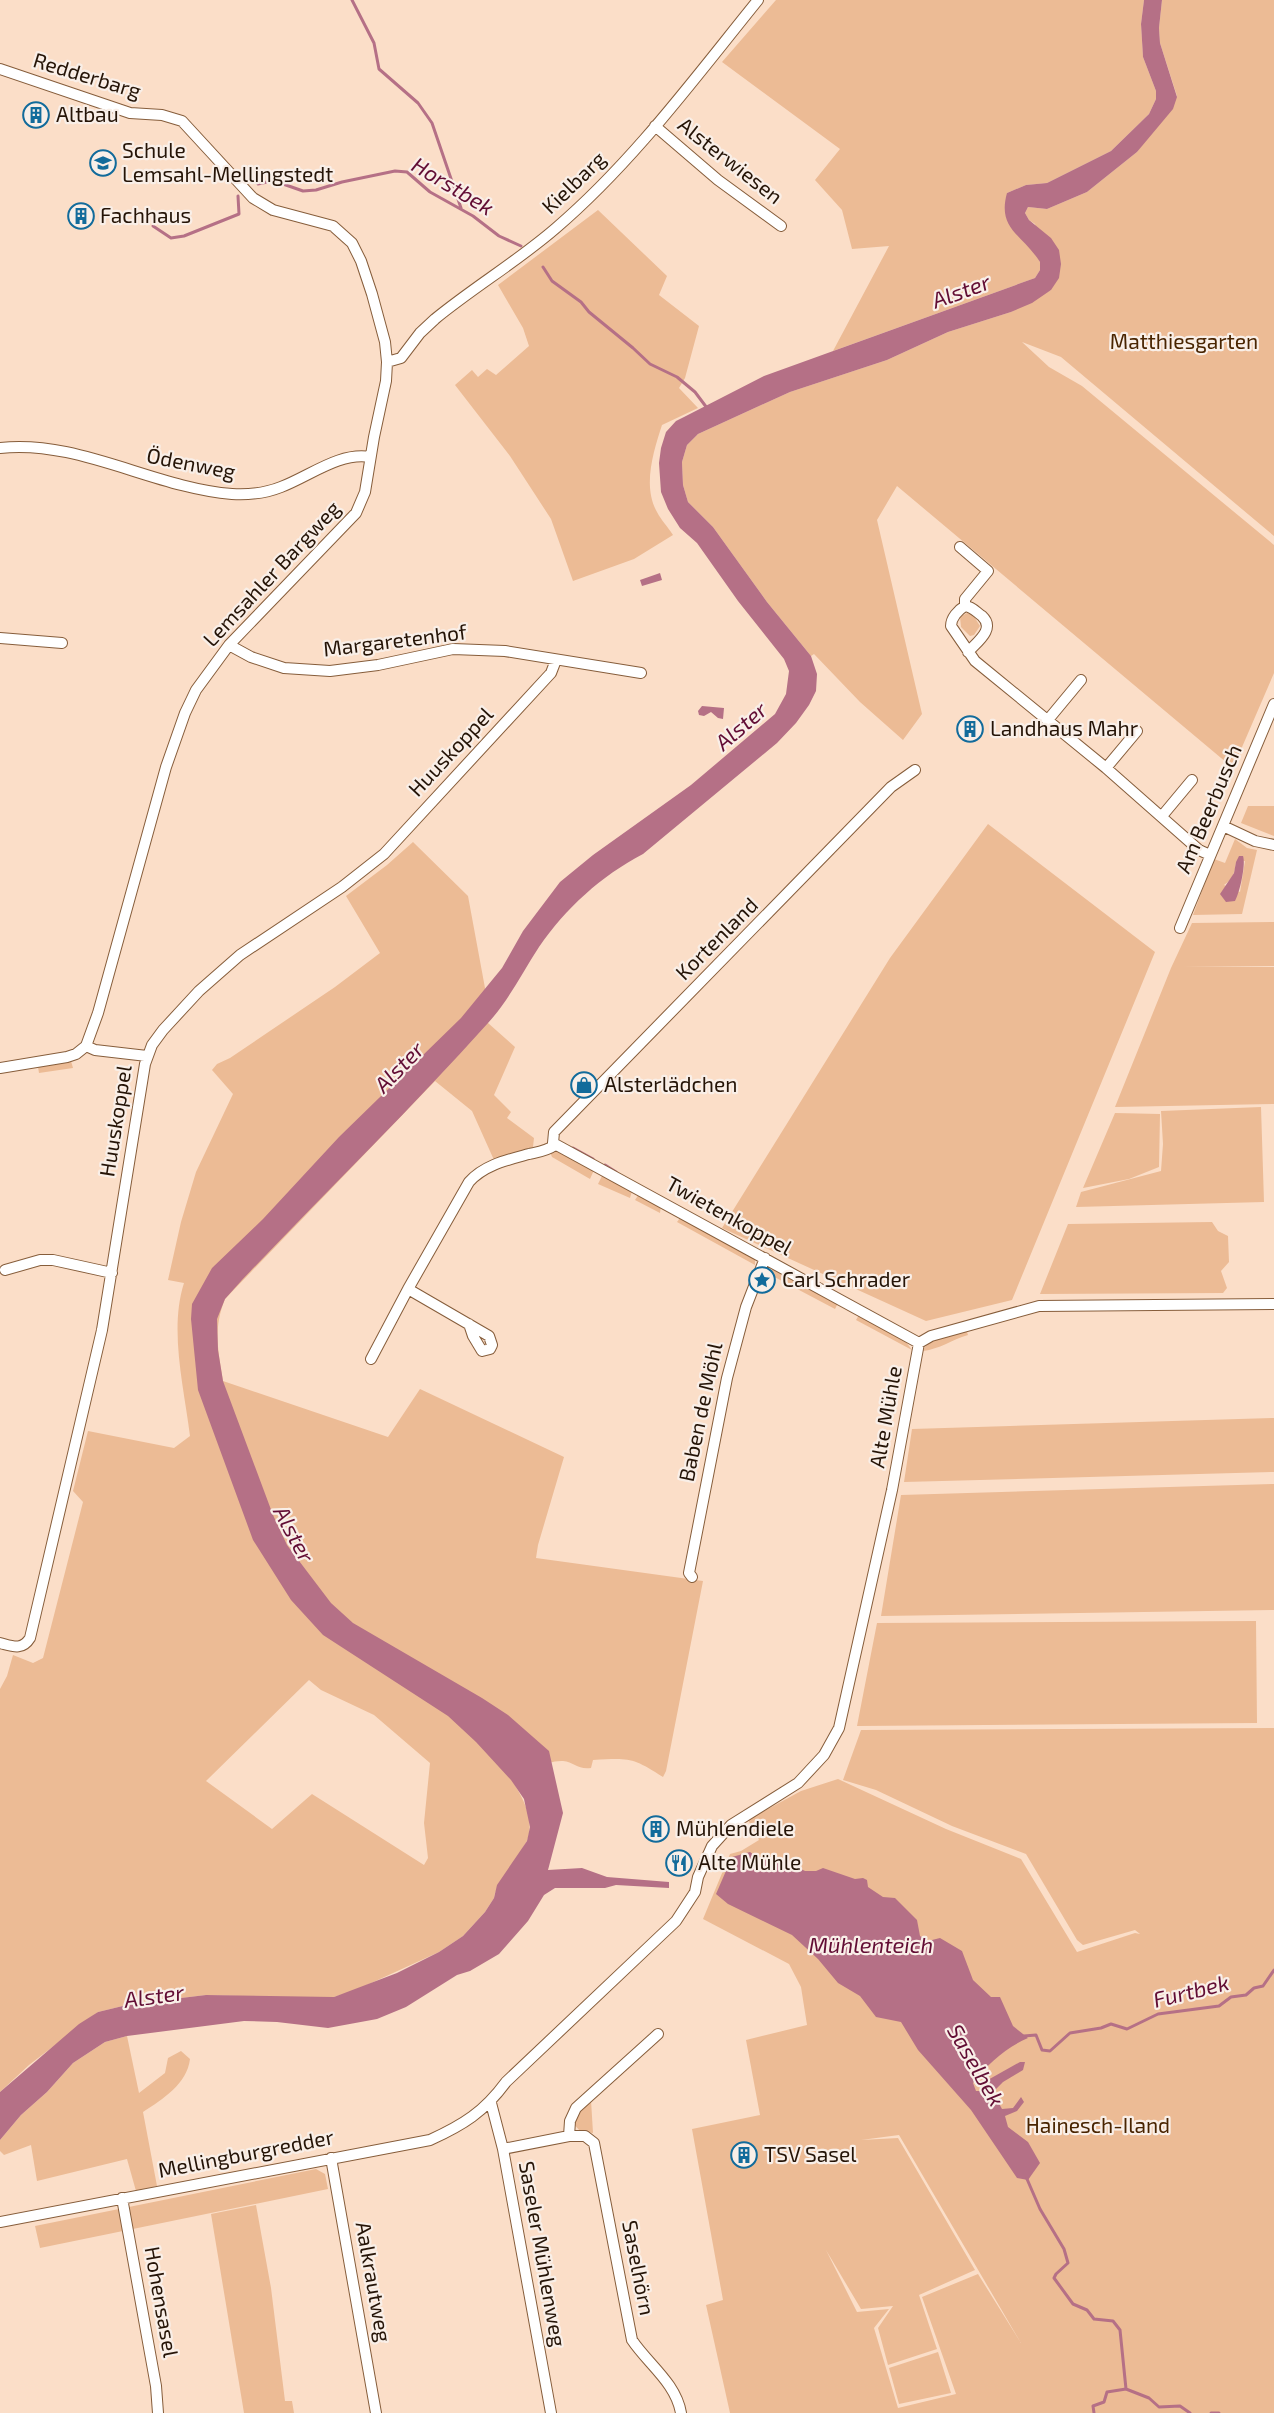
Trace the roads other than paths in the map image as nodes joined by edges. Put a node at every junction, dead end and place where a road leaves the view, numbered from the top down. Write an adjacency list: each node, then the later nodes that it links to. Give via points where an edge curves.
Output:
1 (758, 0): 3 (street, Kielbarg)
2 (0, 69): 5 (street, Redderbarg, via 130,113 182,121 253,198 273,210 322,222 340,231 362,261)
3 (655, 126): 4 (street, Alsterwiesen, via 718,180); 5 (street, Kielbarg, via 601,186 556,228 435,319 401,358)
4 (781, 226)
5 (387, 362): 7 (street, Lemsahler Bargweg)
6 (0, 448): 7 (street, Ödenweg, via 43,448 176,484 233,494 270,491 348,456)
7 (370, 457): 12 (street, Lemsahler Bargweg, via 365,492 356,513)
8 (960, 548): 9 (street, via 988,571 965,599)
9 (965, 606): 13 (street, via 951,626); 13 (street, via 986,620 988,626)
10 (0, 638): 11 (street)
11 (62, 643)
12 (229, 645): 14 (street, Margaretenhof, via 284,668 330,671 453,649 505,651); 28 (street, Lemsahler Bargweg, via 196,690 185,713)
13 (968, 652): 18 (street)
14 (556, 660): 15 (street, Margaretenhof); 29 (street, Huuskoppel, via 551,673 384,854 217,974 168,1023)
15 (642, 673)
16 (1081, 680): 18 (street)
17 (1274, 704): 24 (street, Am Beerbusch)
18 (1047, 722): 20 (street)
19 (1137, 731): 20 (street)
20 (1106, 768): 23 (street)
21 (915, 770): 31 (street, Kortenland, via 891,787 554,1132)
22 (1192, 780): 23 (street)
23 (1162, 816): 26 (street, via 1199,850)
24 (1223, 826): 25 (street); 26 (street, Am Beerbusch)
25 (1274, 845)
26 (1210, 855): 27 (street, Am Beerbusch)
27 (1180, 928)
28 (86, 1046): 29 (street); 30 (street, via 67,1058)
29 (147, 1056): 34 (street, Huuskoppel)
30 (0, 1068)
31 (554, 1142): 32 (street, Twietenkoppel); 35 (street, via 545,1150 477,1173)
32 (765, 1258): 38 (street, Twietenkoppel); 40 (street, Baben de Möhl, via 746,1307 727,1378 688,1573)
33 (5, 1270): 34 (street, via 53,1260)
34 (112, 1273): 41 (street, Huuskoppel, via 97,1357 30,1638 23,1646)
35 (408, 1289): 37 (street); 39 (street)
36 (1274, 1304): 38 (street, via 1039,1306 931,1336)
37 (469, 1324)
38 (919, 1343): 43 (street, Alte Mühle, via 852,1676 832,1742 798,1783 731,1825 710,1850 695,1892 676,1921 506,2082)
39 (371, 1359)
40 (692, 1577)
41 (0, 1643)
42 (658, 2034): 44 (street, via 576,2108)
43 (491, 2103): 45 (street, Saseler Mühlenweg); 46 (street, Mellingburgredder, via 459,2127 430,2140)
44 (569, 2136): 45 (street); 52 (street, Saselhörn, via 585,2136 594,2144 632,2340 668,2382)
45 (503, 2149): 51 (street, Saseler Mühlenweg)
46 (331, 2158): 47 (street, Mellingburgredder); 50 (street, Aalkrautweg)
47 (122, 2198): 48 (street, Mellingburgredder); 49 (street, Hohensasel)
48 (0, 2222)
49 (158, 2413)
50 (376, 2413)
51 (551, 2413)
52 (681, 2413)

